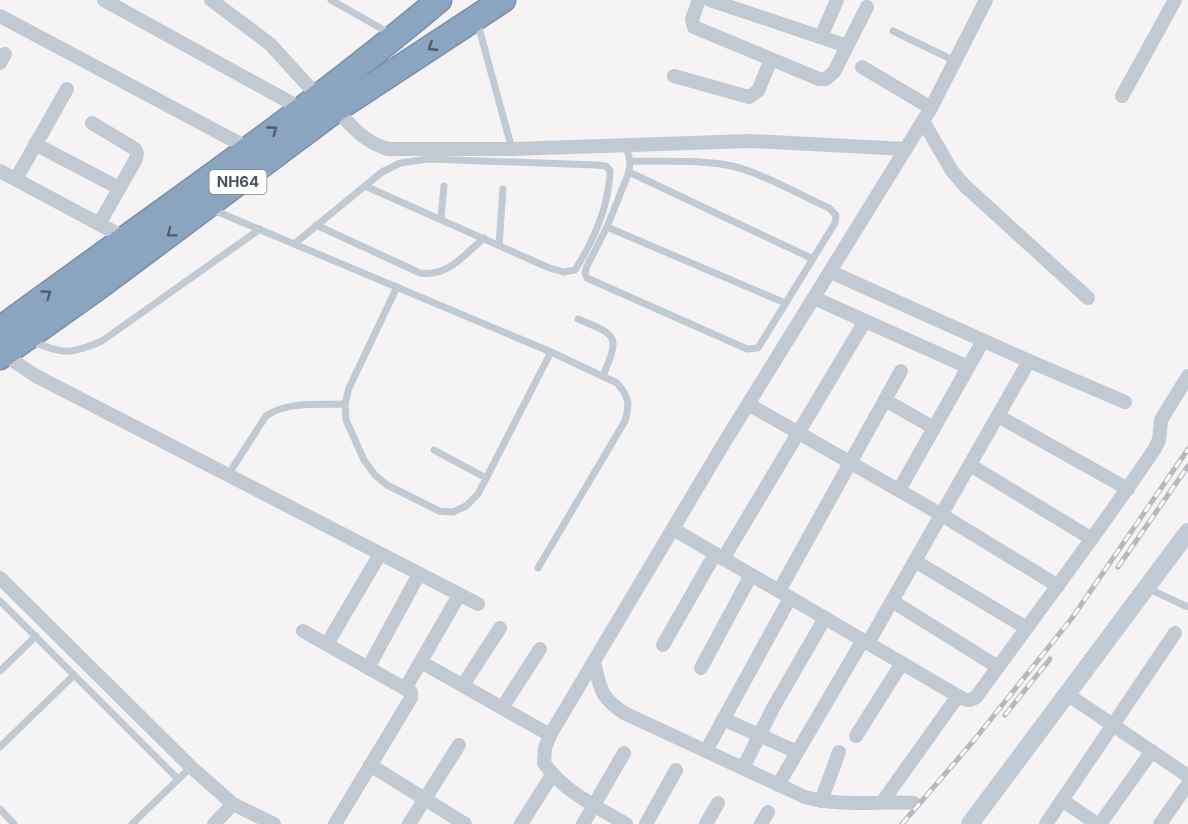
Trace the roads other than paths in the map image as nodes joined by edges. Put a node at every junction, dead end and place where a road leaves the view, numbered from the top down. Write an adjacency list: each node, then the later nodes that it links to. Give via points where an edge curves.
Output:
1 (104, 0): 24 (street)
2 (211, 0): 24 (street, via 270,44)
3 (331, 0): 15 (lane)
4 (439, 0): 15 (highway, NH64)
5 (503, 0): 13 (highway, NH64)
6 (699, 0): 18 (street, via 692,19 694,27)
7 (710, 0): 16 (street)
8 (837, 0): 16 (street)
9 (986, 0): 19 (street)
10 (1175, 0): 23 (street)
11 (867, 7): 17 (street)
12 (0, 16): 30 (street)
13 (476, 18): 24 (highway, NH64, one-way to 24); 31 (lane)
14 (893, 31): 19 (lane)
15 (396, 37): 24 (highway, NH64)
16 (821, 38): 17 (street)
17 (847, 46): 18 (street, via 826,79)
18 (771, 59): 21 (street, via 758,91 749,97)
19 (955, 61): 25 (street)
20 (862, 67): 25 (street)
21 (674, 76)
22 (67, 89): 28 (street)
23 (1122, 96)
24 (322, 107): 30 (highway, NH64, one-way to 24); 31 (street, via 375,145 388,149); 41 (highway, NH64)
25 (931, 108): 26 (street)
26 (923, 122): 32 (street); 55 (street, via 965,186)
27 (92, 123): 39 (street, via 135,149 137,154)
28 (35, 144): 36 (street); 39 (street)
29 (626, 145): 31 (street); 32 (street, via 750,141); 33 (lane)
30 (248, 148): 41 (highway, NH64)
31 (512, 149)
32 (906, 149): 52 (street)
33 (630, 161): 35 (lane); 51 (lane, via 731,166 829,208 836,214 836,223)
34 (0, 171): 36 (street)
35 (629, 172): 45 (lane); 51 (lane)
36 (16, 179): 43 (street)
37 (365, 186): 42 (lane); 44 (lane); 49 (lane, via 400,164 428,159 596,165 606,166 610,171 610,190 601,217 575,270 563,272)
38 (444, 186): 42 (lane)
39 (119, 188): 43 (street)
40 (503, 189): 49 (lane)
41 (193, 202): 46 (lane); 50 (highway, NH64)
42 (441, 218): 47 (lane)
43 (99, 224): 50 (street)
44 (316, 225): 47 (lane, via 420,273 431,274 445,271); 48 (lane)
45 (607, 227): 56 (lane); 56 (lane, via 587,266 587,278 747,349 758,348)
46 (260, 229): 48 (lane); 60 (lane, via 102,341 80,351 62,352)
47 (483, 238): 49 (lane)
48 (294, 244): 53 (lane)
49 (499, 245)
50 (131, 248): 59 (highway, NH64, one-way to 50); 60 (highway, NH64)
51 (813, 259): 56 (lane)
52 (831, 272): 54 (street); 61 (street)
53 (397, 287): 62 (lane); 71 (lane)
54 (814, 298): 58 (street); 72 (street)
55 (1088, 298)
56 (785, 303)
57 (578, 319): 67 (lane, via 613,337 614,348)
58 (865, 321): 65 (street); 75 (street)
59 (0, 329)
60 (27, 338): 63 (highway, NH64)
61 (983, 341): 64 (street); 65 (street)
62 (551, 352): 67 (lane); 80 (lane)
63 (1, 354): 79 (street)
64 (1029, 361): 70 (street); 73 (street)
65 (968, 367): 74 (street)
66 (901, 371): 69 (street)
67 (603, 376): 90 (lane, via 624,392 629,405 626,421)
68 (1188, 376): 81 (street, via 1161,420 1154,450)
69 (885, 400): 74 (street); 77 (street)
70 (1125, 402)
71 (345, 404): 79 (lane, via 275,410 266,416); 80 (lane, via 346,420 364,460 387,485 439,511 453,512 478,494)
72 (748, 404): 75 (street); 84 (street)
73 (998, 416): 78 (street); 81 (street)
74 (934, 428): 82 (street)
75 (798, 432): 77 (street); 88 (street)
76 (434, 450): 80 (lane)
77 (850, 462): 82 (street); 97 (street)
78 (970, 465): 83 (street); 86 (street)
79 (228, 475): 87 (street)
80 (486, 478)
81 (1128, 489): 86 (street)
82 (898, 490): 83 (street)
83 (942, 515): 89 (street); 94 (street)
84 (673, 529): 88 (street); 113 (street)
85 (1188, 532): 95 (main road)
86 (1092, 539): 94 (street)
87 (380, 554): 91 (street); 109 (street)
88 (719, 556): 92 (street); 110 (street)
89 (915, 561): 99 (street); 104 (street)
90 (538, 568)
91 (419, 574): 96 (street); 116 (street)
92 (751, 575): 97 (street); 117 (street)
93 (0, 578): 138 (street)
94 (1058, 586): 104 (street)
95 (1146, 588): 101 (lane); 122 (main road)
96 (459, 595): 100 (street); 112 (street)
97 (784, 595): 102 (street); 125 (street)
98 (0, 601): 107 (lane)
99 (892, 601): 108 (street); 115 (street)
100 (478, 604)
101 (1188, 607)
102 (825, 618): 108 (street); 128 (street)
103 (500, 627): 120 (street)
104 (1025, 627): 115 (street)
105 (303, 631): 109 (street)
106 (1175, 633): 126 (street)
107 (36, 636): 118 (lane); 119 (lane)
108 (865, 642): 114 (street); 134 (street)
109 (327, 644): 116 (street)
110 (663, 645)
111 (540, 649): 124 (street)
112 (421, 662): 120 (street); 121 (street)
113 (594, 662): 127 (street); 132 (street, via 600,690 609,703)
114 (902, 663): 123 (street); 129 (street)
115 (998, 667): 123 (street, via 976,697 966,700)
116 (368, 668): 121 (street)
117 (701, 668)
118 (0, 671)
119 (74, 675): 131 (lane); 143 (lane)
120 (463, 685): 124 (street)
121 (405, 688): 137 (street, via 411,692 411,698)
122 (1067, 693): 126 (street); 168 (main road)
123 (958, 696): 148 (street)
124 (502, 708): 127 (street)
125 (723, 719): 128 (street); 132 (street)
126 (1113, 724): 133 (street); 146 (street)
127 (550, 735): 141 (street, via 544,763)
128 (759, 735): 134 (street); 139 (street)
129 (856, 736)
130 (459, 745): 145 (street)
131 (0, 747)
132 (706, 751): 139 (street)
133 (1152, 751): 142 (street); 170 (street)
134 (797, 752): 144 (street)
135 (839, 752): 147 (street)
136 (624, 753): 152 (street)
137 (370, 765): 145 (street); 159 (street)
138 (191, 767): 143 (lane); 151 (street)
139 (742, 768): 144 (street)
140 (675, 770): 165 (street)
141 (552, 775): 152 (street); 162 (street)
142 (1187, 775): 171 (street)
143 (178, 779): 156 (lane)
144 (778, 785): 147 (street)
145 (425, 799): 160 (street); 161 (street)
146 (1062, 800): 169 (street); 170 (street)
147 (821, 801): 148 (street)
148 (883, 801): 150 (street)
149 (718, 803): 166 (street)
150 (914, 803)
151 (233, 804): 157 (street); 158 (street)
152 (595, 806): 163 (street); 164 (street)
153 (0, 809): 155 (lane)
154 (768, 812): 167 (street)
155 (14, 824)
156 (132, 824)
157 (214, 824)
158 (274, 824)
159 (335, 824)
160 (409, 824)
161 (465, 824)
162 (521, 824)
163 (583, 824)
164 (626, 824)
165 (646, 824)
166 (706, 824)
167 (761, 824)
168 (970, 824)
169 (1046, 824)
170 (1098, 824)
171 (1160, 824)

